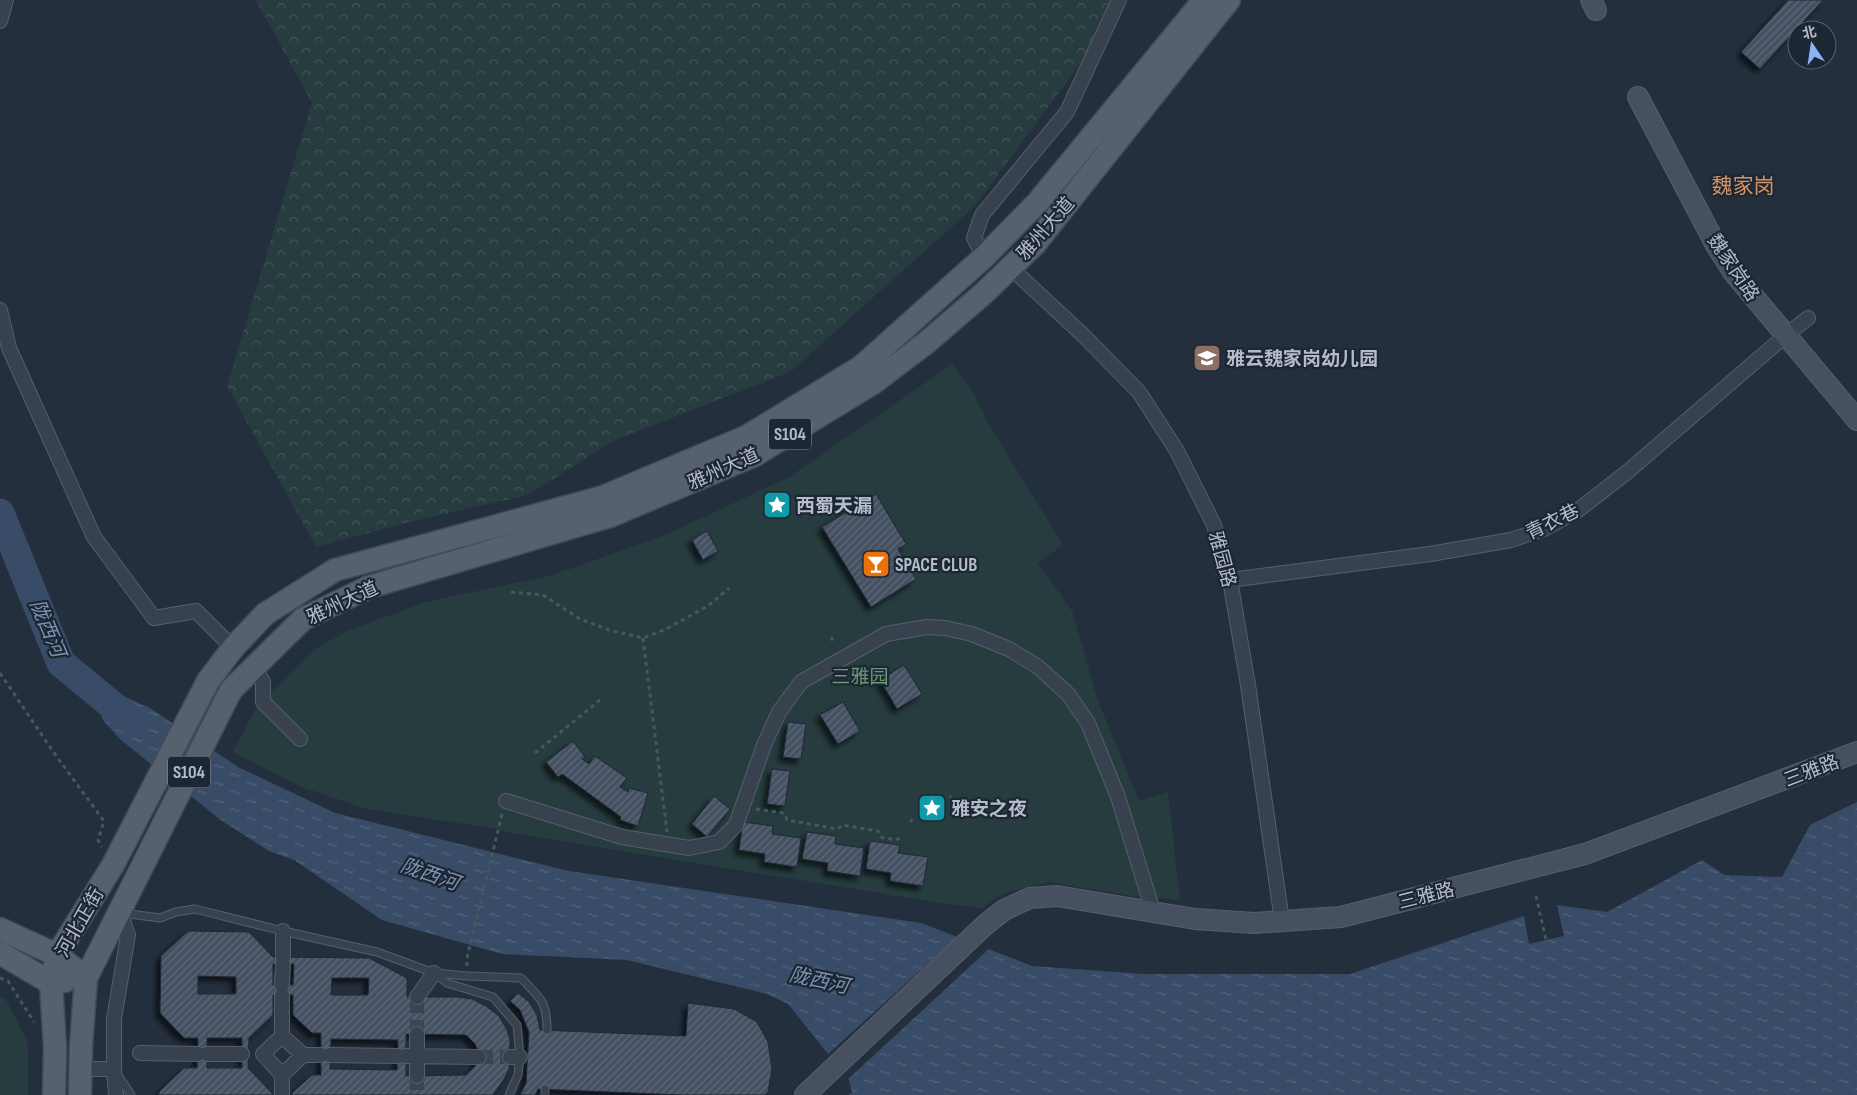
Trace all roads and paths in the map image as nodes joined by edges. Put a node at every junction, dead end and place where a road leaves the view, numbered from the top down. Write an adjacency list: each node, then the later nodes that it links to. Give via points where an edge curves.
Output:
1 (6, 0): 5 (street)
2 (1119, 0): 7 (street, via 1067,112 982,215 974,238)
3 (1204, 0): 7 (main road, 雅州大道 / S104, via 1038,202)
4 (1229, 0): 8 (main road, 雅州大道 / S104, via 1035,244)
5 (0, 21)
6 (1638, 97): 11 (street, 魏家岗路, via 1716,245 1733,272)
7 (984, 257): 19 (main road, 雅州大道 / S104, via 861,367 746,437 603,497 335,570 265,614)
8 (1010, 267): 13 (street, 雅园路, via 1138,392 1177,451 1214,524); 20 (main road, 雅州大道 / S104, via 926,343 873,383 756,455 610,516 369,586 303,618)
9 (0, 310): 19 (street, via 9,348 94,537 154,618 196,611)
10 (1808, 318): 11 (street, 青衣巷)
11 (1785, 336): 12 (street, 魏家岗路); 13 (street, 青衣巷, via 1626,473 1577,511 1544,530 1511,540 1430,554)
12 (1857, 420)
13 (1230, 580): 37 (street, 雅园路)
14 (729, 588): 17 (path, via 708,606)
15 (511, 592): 17 (path, via 543,595 580,618 609,630)
16 (831, 637): 18 (path)
17 (643, 638): 31 (path)
18 (834, 643)
19 (233, 648): 30 (main road, 雅州大道 / S104, via 208,681)
20 (253, 669): 23 (street, via 262,681 263,702); 32 (main road, 雅州大道 / S104, via 232,690)
21 (0, 673): 33 (path, via 104,821 98,840)
22 (600, 700): 25 (path)
23 (300, 739)
24 (1857, 752): 37 (street, 三雅路, via 1585,854 1340,917)
25 (535, 753)
26 (506, 802): 31 (street, via 622,837)
27 (743, 806): 29 (path, via 784,813 788,820 838,829 842,825 878,831 880,837); 31 (street, via 736,825 719,842 689,848); 35 (street, via 779,712 801,682 886,634 927,627 972,634 1009,649 1038,666 1068,694 1088,723 1115,789)
28 (497, 829): 43 (path)
29 (900, 838)
30 (123, 843): 33 (main road, 河北正街 / S104)
31 (669, 845)
32 (147, 854): 36 (main road, 河北正街 / S104)
33 (113, 865): 42 (main road, 河北正街 / S104)
34 (1536, 896): 40 (path)
35 (1153, 911): 37 (street, 三雅路, via 1195,919 1254,923); 68 (street, 三雅路, via 1057,896 1030,898 1004,910)
36 (120, 913): 39 (lane, via 160,918 195,908); 46 (main road, 河北正街 / S104); 59 (street, via 128,934 114,1019)
37 (1282, 921)
38 (0, 930): 42 (main road)
39 (283, 931): 44 (lane, via 377,952); 52 (street)
40 (1546, 940)
41 (0, 953): 47 (main road)
42 (57, 955): 46 (main road); 47 (main road, 河北正街 / S104)
43 (467, 958)
44 (434, 973): 48 (street); 50 (lane, via 521,978 544,1003); 67 (lane, via 447,983 493,997 517,1025 515,1057 518,1075)
45 (0, 978): 49 (path, via 8,981)
46 (86, 978): 47 (main road); 58 (main road, 河北正街 / S104)
47 (50, 983): 62 (main road, 河北正街 / S104, via 55,1047)
48 (417, 996)
49 (35, 1023)
50 (547, 1030)
51 (417, 1034): 56 (street)
52 (282, 1036): 54 (street); 55 (street)
53 (140, 1053): 54 (street)
54 (263, 1054): 60 (street)
55 (302, 1055): 56 (street); 60 (street)
56 (407, 1056): 57 (street); 61 (street)
57 (478, 1056)
58 (80, 1069): 59 (street); 63 (main road, 河北正街 / S104)
59 (114, 1069): 64 (street); 65 (lane)
60 (282, 1075): 66 (street)
61 (417, 1076)
62 (54, 1095)
63 (80, 1095)
64 (116, 1095)
65 (131, 1095)
66 (282, 1095)
67 (509, 1095)
68 (805, 1095)

